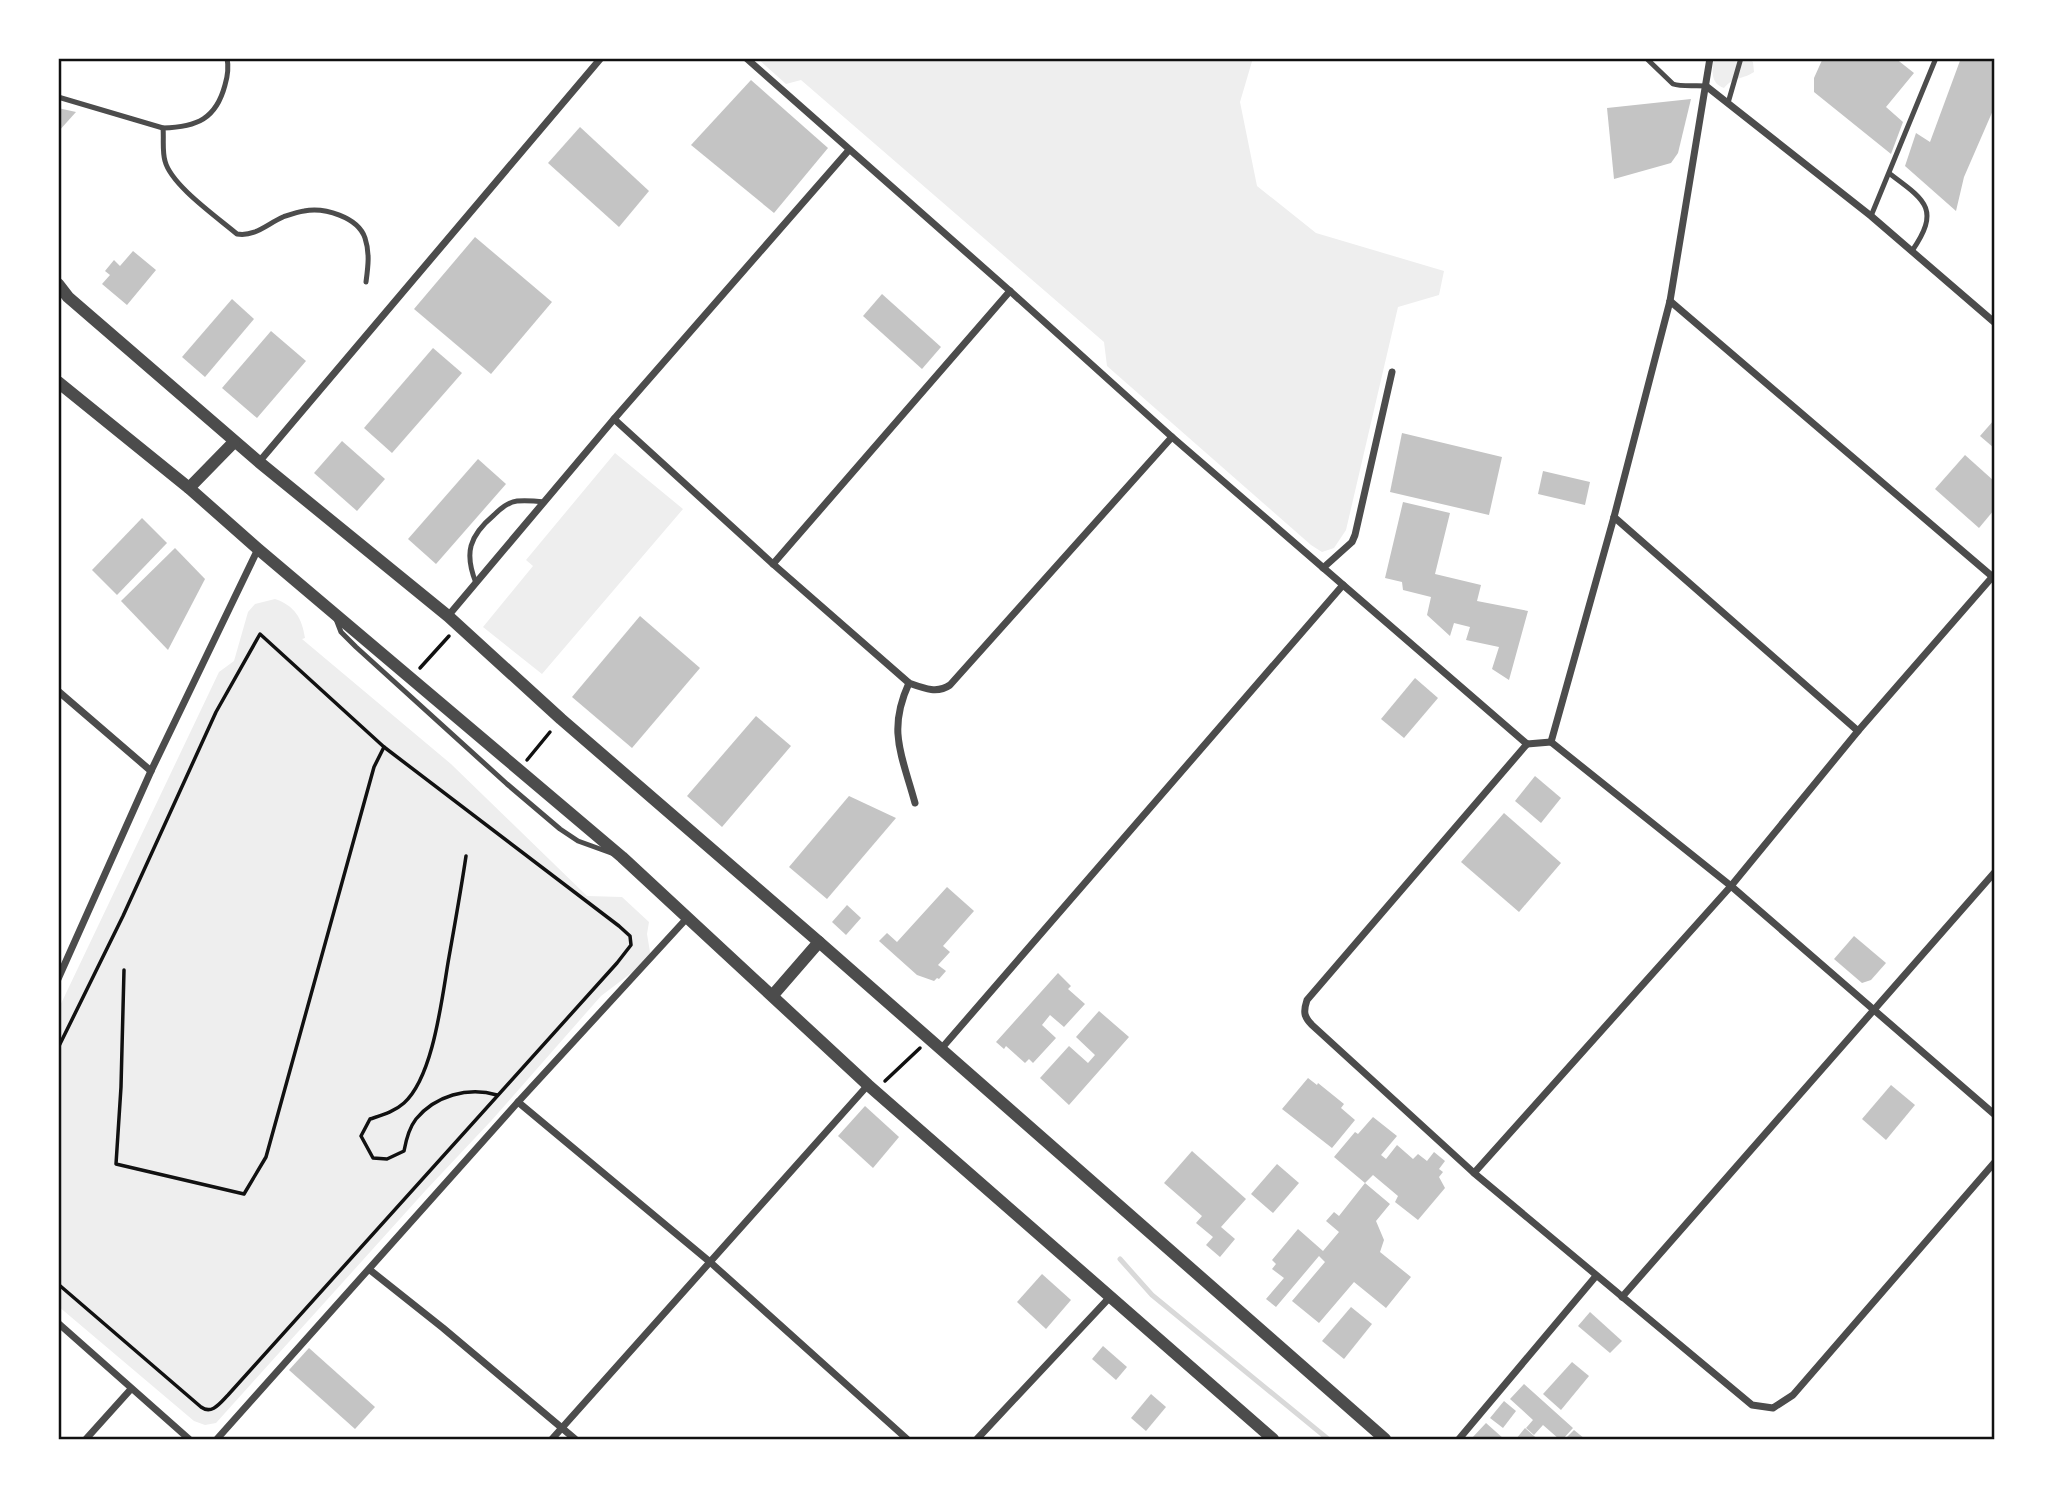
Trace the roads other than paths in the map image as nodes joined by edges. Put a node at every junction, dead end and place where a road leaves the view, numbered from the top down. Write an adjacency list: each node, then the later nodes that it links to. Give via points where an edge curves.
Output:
1 (227, 58): 11 (lane, via 229,70 212,113 200,121)
2 (601, 58): 26 (street)
3 (746, 58): 12 (street)
4 (1646, 58): 8 (lane, via 1673,84)
5 (1710, 58): 8 (street)
6 (1741, 58): 10 (lane)
7 (1936, 58): 13 (lane)
8 (1706, 86): 10 (street); 19 (street)
9 (58, 97): 11 (lane)
10 (1728, 103): 14 (street)
11 (163, 128): 16 (lane, via 169,172 237,234 257,232 305,210 350,220 364,235 369,252)
12 (849, 150): 18 (street); 23 (street)
13 (1890, 174): 14 (lane); 15 (lane, via 1926,205 1927,223)
14 (1871, 216): 15 (street)
15 (1912, 251): 20 (street)
16 (366, 282)
17 (58, 284): 25 (street)
18 (1010, 291): 24 (street); 31 (street)
19 (1670, 301): 29 (street); 33 (street)
20 (1994, 322)
21 (1392, 372): 32 (street, via 1355,535)
22 (58, 382): 27 (street)
23 (614, 419): 28 (street); 31 (street)
24 (1172, 437): 32 (street); 38 (street, via 950,685 932,690)
25 (234, 442): 26 (street); 27 (street)
26 (259, 462): 37 (street)
27 (190, 488): 30 (street)
28 (545, 502): 34 (street); 34 (lane, via 514,500 485,523 470,549 469,565)
29 (1614, 517): 40 (street); 41 (street)
30 (258, 549): 36 (street); 43 (street)
31 (773, 564): 38 (street)
32 (1323, 568): 35 (street)
33 (1994, 577): 40 (street)
34 (476, 583): 37 (street)
35 (1343, 586): 42 (street); 53 (street)
36 (333, 613): 45 (street); 45 (lane, via 341,632 356,647 544,816 578,841)
37 (448, 616): 49 (street)
38 (909, 683): 44 (street, via 897,730)
39 (58, 691): 43 (street)
40 (1858, 731): 47 (street)
41 (1550, 742): 42 (street); 47 (street)
42 (1527, 744): 58 (street, via 1303,1010 1312,1026)
43 (151, 771): 50 (street)
44 (915, 803)
45 (622, 857): 48 (street)
46 (1994, 873): 52 (street)
47 (1731, 886): 52 (street); 58 (street)
48 (688, 917): 51 (street); 55 (street)
49 (819, 942): 51 (street); 53 (street)
50 (58, 979)
51 (773, 995): 54 (street)
52 (1874, 1009): 56 (street); 63 (street)
53 (941, 1049): 75 (street)
54 (872, 1088): 59 (street); 62 (street)
55 (518, 1102): 59 (street); 60 (street)
56 (1994, 1114)
57 (1994, 1163): 63 (street, via 1793,1395 1773,1408 1752,1405)
58 (1474, 1172): 61 (street)
59 (710, 1262): 66 (street); 72 (street)
60 (370, 1270): 66 (street); 69 (street)
61 (1596, 1276): 63 (street); 76 (street)
62 (1110, 1297): 73 (street); 74 (street)
63 (1622, 1297)
64 (58, 1323): 65 (street)
65 (131, 1389): 67 (street); 68 (street)
66 (562, 1428): 70 (street); 71 (street)
67 (86, 1439)
68 (189, 1439)
69 (217, 1439)
70 (552, 1439)
71 (576, 1439)
72 (907, 1439)
73 (976, 1439)
74 (1273, 1439)
75 (1385, 1439)
76 (1459, 1439)

